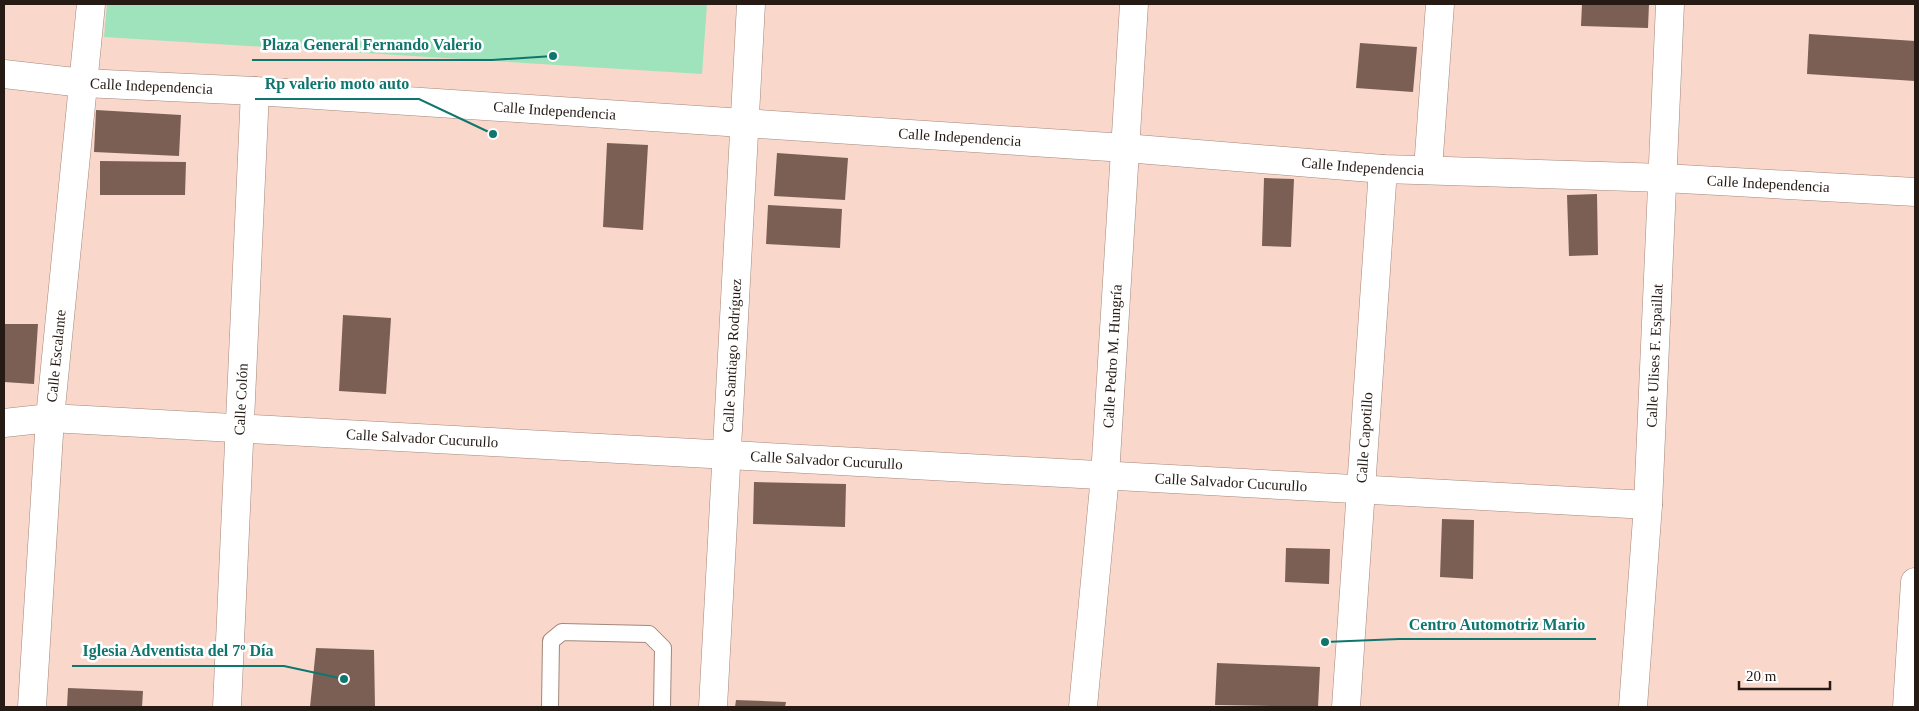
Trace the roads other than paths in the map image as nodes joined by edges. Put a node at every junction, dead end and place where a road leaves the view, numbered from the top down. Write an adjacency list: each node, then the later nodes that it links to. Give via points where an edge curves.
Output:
1 (91, 4): 7 (street, Calle Escalante)
2 (751, 4): 9 (street, Calle Santiago Rodríguez)
3 (1134, 4): 10 (street, Calle Pedro M. Hungría)
4 (1440, 4): 12 (street)
5 (1670, 4): 13 (street, Calle Ulises F. Espaillat)
6 (4, 74): 7 (street, Calle Independencia)
7 (83, 83): 8 (street, Calle Independencia); 15 (street, Calle Escalante)
8 (255, 91): 9 (street, Calle Independencia); 17 (street, Calle Colón)
9 (745, 124): 10 (street, Calle Independencia); 18 (street, Calle Santiago Rodríguez)
10 (1125, 148): 11 (street, Calle Independencia); 19 (street, Calle Pedro M. Hungría)
11 (1383, 169): 12 (street, Calle Independencia); 20 (street, Calle Capotillo)
12 (1428, 169): 13 (street, Calle Independencia)
13 (1664, 178): 14 (street, Calle Independencia); 21 (street, Calle Ulises F. Espaillat)
14 (1915, 192)
15 (50, 418): 16 (street, Calle Salvador Cucurullo); 17 (street, Calle Salvador Cucurullo); 23 (street, Calle Escalante)
16 (4, 422)
17 (240, 430): 18 (street, Calle Salvador Cucurullo); 24 (street, Calle Colón)
18 (727, 456): 19 (street, Calle Salvador Cucurullo); 27 (street, Calle Santiago Rodríguez)
19 (1105, 476): 20 (street, Calle Salvador Cucurullo); 28 (street, Calle Pedro M. Hungría)
20 (1360, 491): 21 (street, Calle Salvador Cucurullo); 29 (street, Calle Capotillo)
21 (1648, 505): 30 (street, Calle Ulises F. Espaillat)
22 (1915, 582): 31 (street)
23 (32, 707)
24 (227, 707)
25 (550, 707): 26 (lane, via 550,641 562,632 649,634 663,648)
26 (662, 707)
27 (713, 707)
28 (1083, 707)
29 (1346, 707)
30 (1632, 707)
31 (1907, 707)

